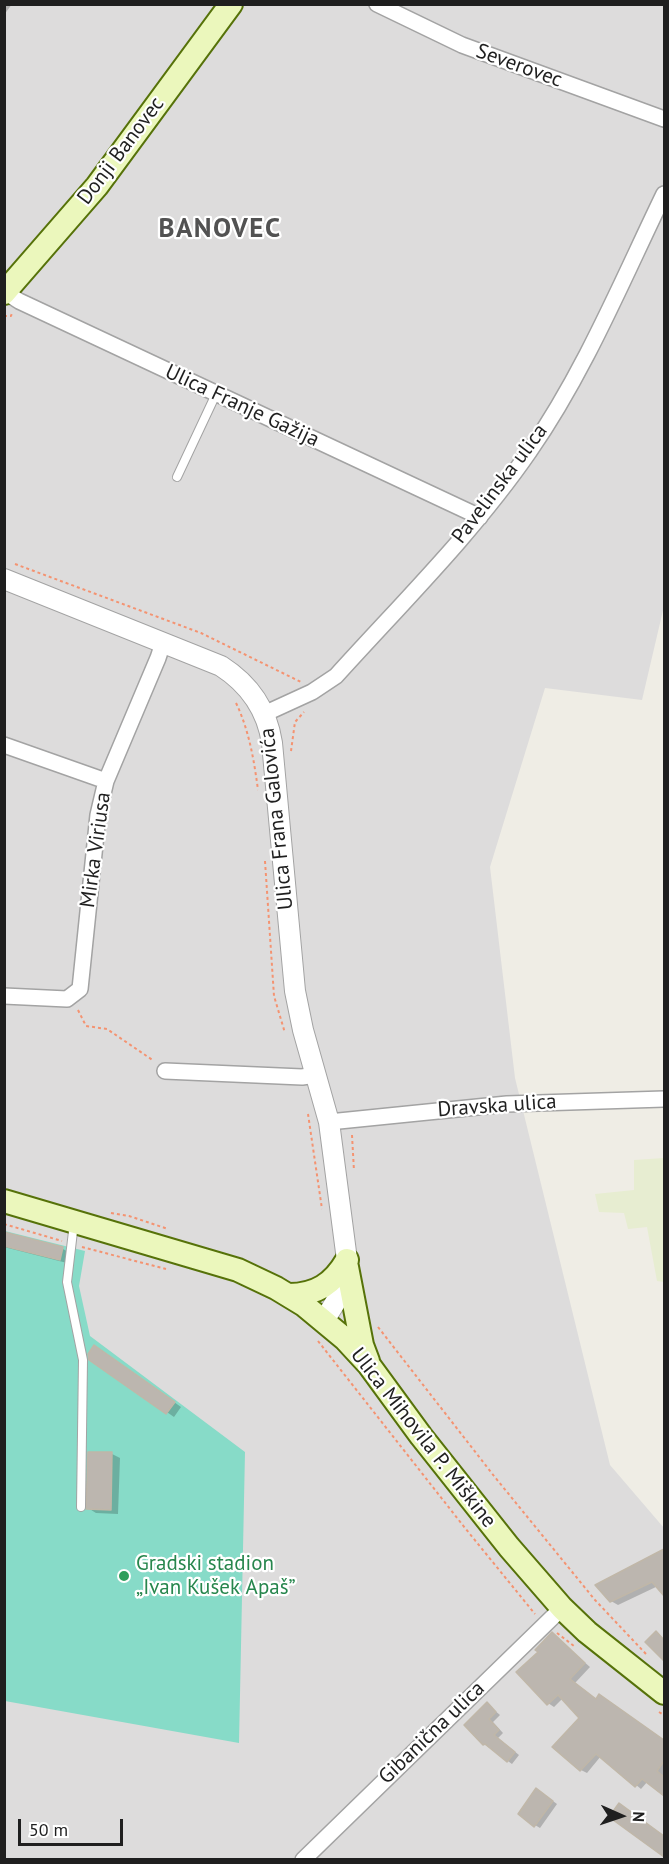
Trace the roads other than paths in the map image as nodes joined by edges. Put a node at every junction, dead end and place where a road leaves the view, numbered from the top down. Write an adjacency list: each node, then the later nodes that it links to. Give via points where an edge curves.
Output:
1 (231, 4): 5 (main road, Donji Banovec, via 97,186)
2 (377, 4): 3 (street, Severovec, via 462,45)
3 (664, 119)
4 (664, 194): 8 (street, Pavelinska ulica, via 574,380 529,452)
5 (5, 292): 6 (street, Ulica Franje Gažija)
6 (216, 394): 7 (lane); 8 (street, Ulica Franje Gažija)
7 (177, 477)
8 (480, 517): 11 (street, Pavelinska ulica, via 336,676)
9 (9, 571): 10 (street, Ulica Frana Galovića)
10 (163, 643): 11 (street, Ulica Frana Galovića, via 229,672 251,692); 13 (street, Mirka Viriusa)
11 (264, 714): 16 (street, Ulica Frana Galovića, via 272,743 294,991)
12 (4, 745): 13 (street)
13 (106, 781): 14 (street, Mirka Viriusa, via 93,849 80,988 67,999)
14 (4, 996)
15 (165, 1071): 16 (street)
16 (316, 1076): 18 (street, Ulica Frana Galovića)
17 (664, 1099): 18 (street, Dravska ulica, via 507,1104)
18 (329, 1122): 21 (street, Ulica Frana Galovića)
19 (4, 1201): 20 (main road, Ulica Mihovila P. Miškine)
20 (75, 1221): 22 (main road, Ulica Mihovila P. Miškine, via 238,1270); 25 (lane, via 67,1282 83,1360)
21 (347, 1264): 22 (main road, via 321,1289); 23 (street, Ulica Frana Galovića, via 342,1290); 24 (main road)
22 (289, 1295): 23 (main road, Ulica Mihovila P. Miškine)
23 (319, 1329): 24 (main road, Ulica Mihovila P. Miškine)
24 (369, 1365): 26 (main road, Ulica Mihovila P. Miškine, via 509,1547)
25 (81, 1507)
26 (554, 1616): 27 (main road, Ulica Mihovila P. Miškine, via 596,1639); 28 (street, Gibanična ulica)
27 (660, 1701)
28 (303, 1860)

